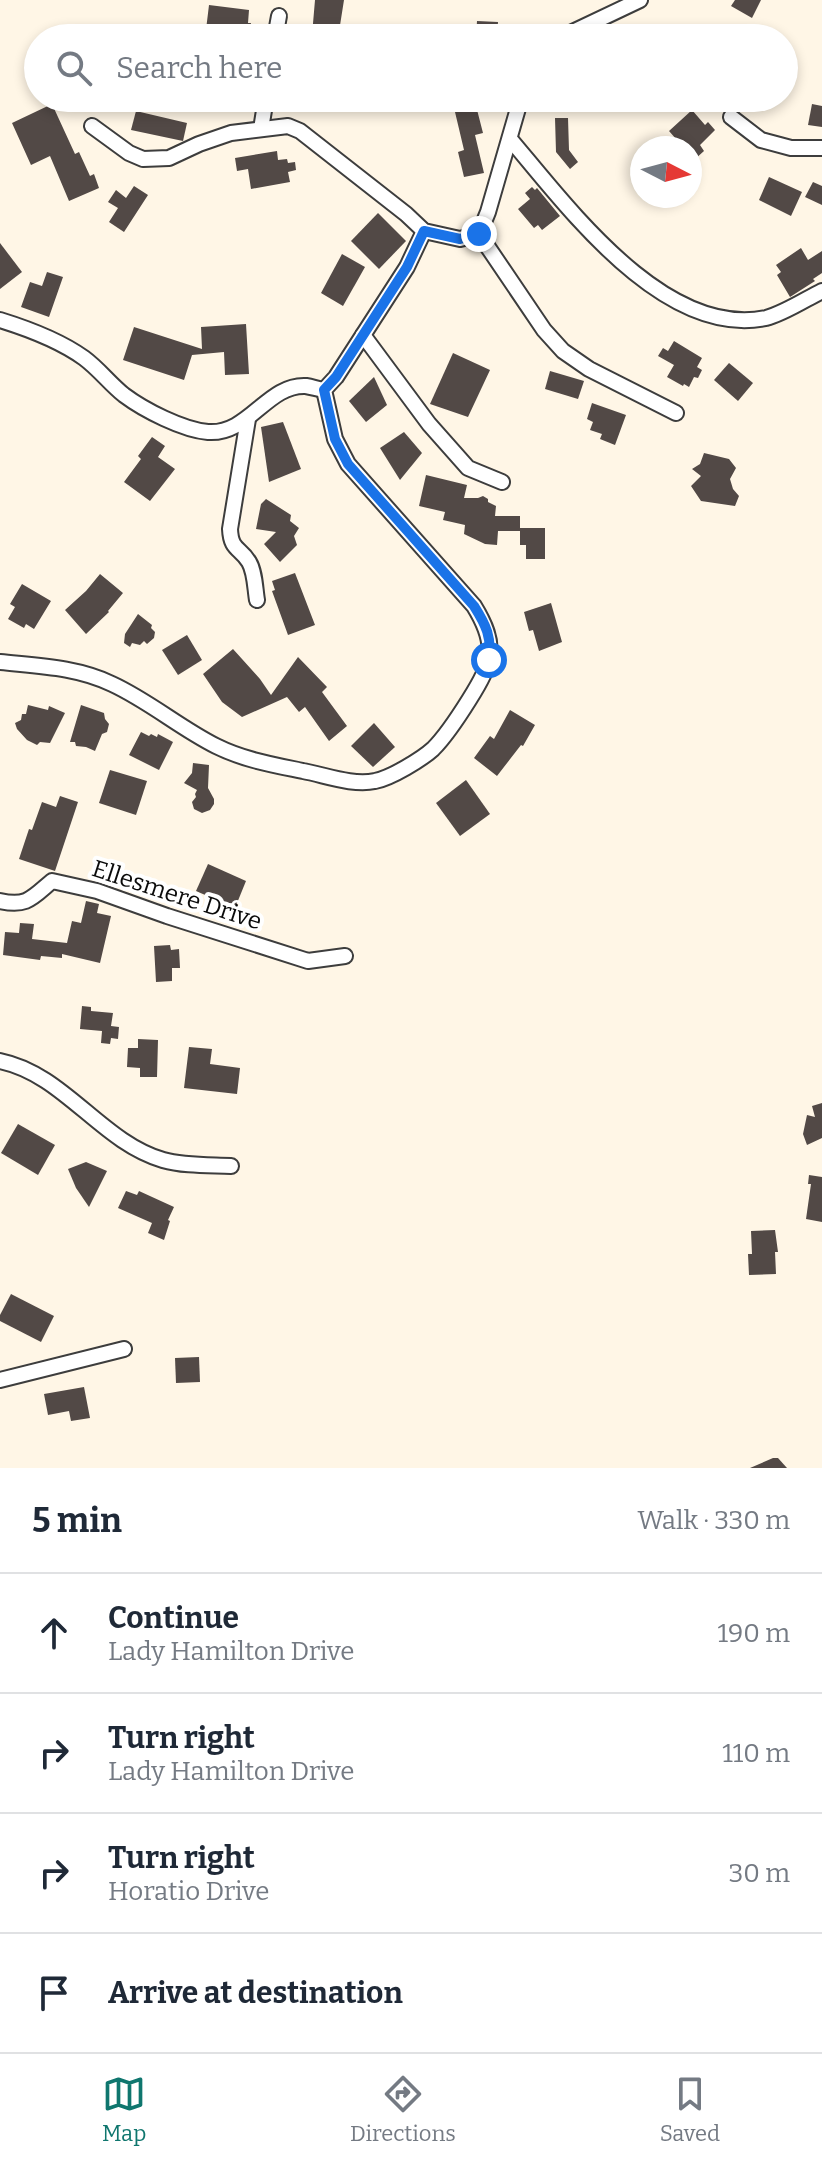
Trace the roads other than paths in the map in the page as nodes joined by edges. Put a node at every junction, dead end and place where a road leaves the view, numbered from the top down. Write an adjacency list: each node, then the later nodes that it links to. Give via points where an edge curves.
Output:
1 (640, 0): 4 (street)
2 (279, 16): 3 (street)
3 (278, 24)
4 (589, 24)
5 (264, 112): 9 (street)
6 (517, 112): 10 (street)
7 (731, 117): 11 (street, via 761,140 791,148)
8 (92, 126): 9 (street, via 143,159 169,158 231,133)
9 (261, 129): 12 (street, via 288,126 300,131)
10 (510, 139): 13 (street); 14 (street, via 621,264 704,314 732,320 768,317)
11 (822, 148)
12 (424, 231): 13 (street, via 460,239); 16 (street)
13 (479, 234): 18 (street, via 563,351)
14 (822, 291)
15 (0, 320): 19 (street, via 62,344 124,395 168,419 209,432 226,431)
16 (363, 335): 17 (street); 20 (street, via 468,468)
17 (324, 390): 19 (street, via 284,390); 22 (street, via 335,439 348,464 485,624 491,644 481,681 432,749 375,782 353,781 244,758 79,671)
18 (676, 413)
19 (248, 419): 21 (street, via 230,539 250,563)
20 (502, 482)
21 (257, 600)
22 (0, 662)
23 (0, 901): 24 (street, Ellesmere Drive, via 30,900 52,881 60,881 308,961)
24 (345, 956)
25 (0, 1061): 26 (street, via 41,1078 124,1141 162,1160)
26 (231, 1166)
27 (124, 1349): 28 (street)
28 (0, 1380)

